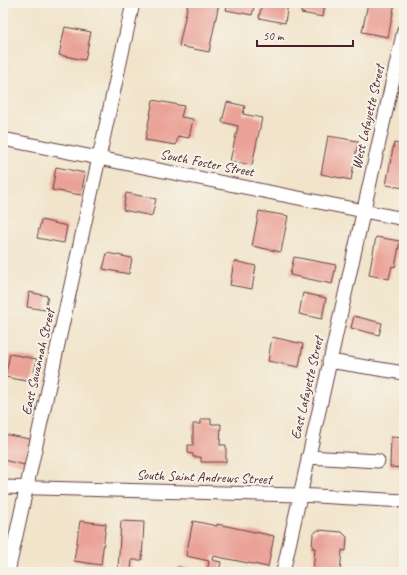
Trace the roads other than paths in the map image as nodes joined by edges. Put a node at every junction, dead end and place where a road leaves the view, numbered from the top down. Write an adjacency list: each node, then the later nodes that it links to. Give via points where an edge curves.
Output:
1 (133, 3): 4 (street, East Savannah Street)
2 (404, 30): 5 (street, West Lafayette Street)
3 (3, 139): 4 (street, South Foster Street)
4 (100, 158): 5 (street, South Foster Street); 12 (street, East Savannah Street)
5 (363, 211): 6 (street, South Foster Street); 7 (street, East Lafayette Street)
6 (404, 219)
7 (329, 361): 8 (street); 9 (street, East Lafayette Street)
8 (404, 373)
9 (308, 457): 10 (street); 13 (street, East Lafayette Street)
10 (378, 461)
11 (3, 487): 12 (street, South Saint Andrews Street)
12 (26, 488): 13 (street, South Saint Andrews Street); 15 (street, East Savannah Street)
13 (299, 495): 14 (street, South Saint Andrews Street); 16 (street, East Lafayette Street)
14 (404, 501)
15 (8, 572)
16 (283, 572)

